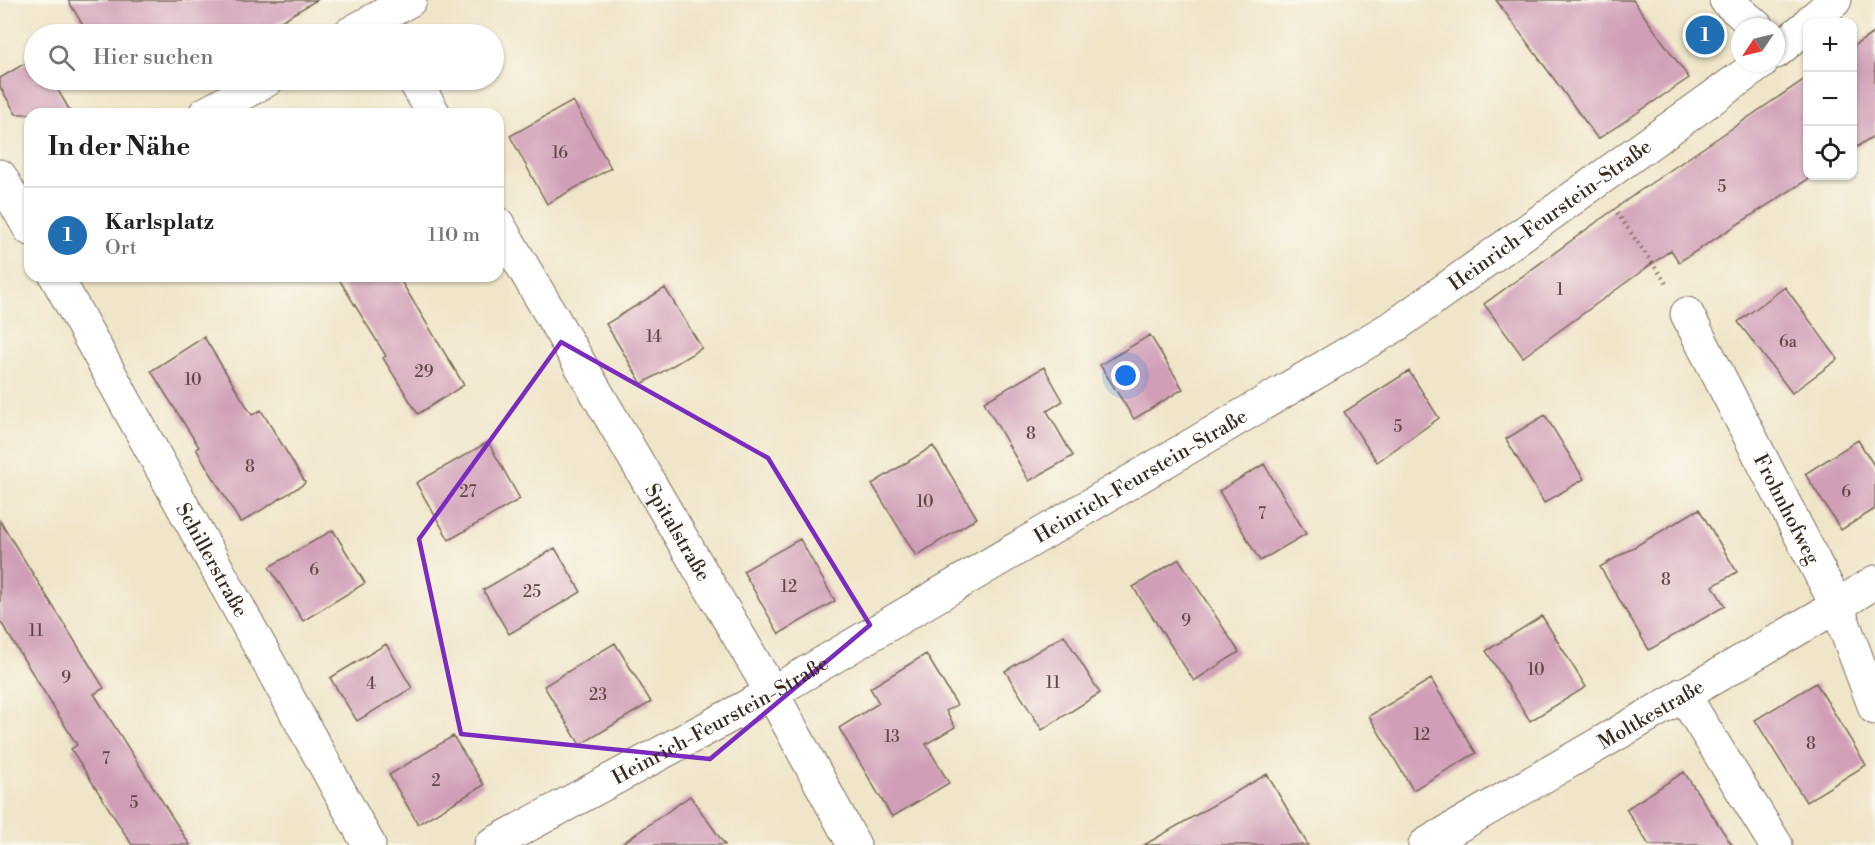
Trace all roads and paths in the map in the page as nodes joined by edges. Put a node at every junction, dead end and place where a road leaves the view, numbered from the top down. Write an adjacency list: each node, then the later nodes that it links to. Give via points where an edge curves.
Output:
1 (410, 0): 4 (street)
2 (1726, 0): 5 (street)
3 (1835, 0): 6 (street, Heinrich-Feurstein-Straße)
4 (378, 18)
5 (1747, 18)
6 (1816, 18)
7 (1803, 29): 8 (street, Heinrich-Feurstein-Straße)
8 (1785, 43)
9 (1746, 72): 22 (street, Heinrich-Feurstein-Straße, via 1396,325)
10 (249, 90): 12 (street)
11 (420, 90): 13 (street)
12 (216, 108)
13 (430, 108)
14 (0, 176): 16 (street)
15 (1613, 207): 19 (path)
16 (21, 220)
17 (504, 234): 22 (street, Spitalstraße)
18 (59, 282): 25 (street, Schillerstraße)
19 (1687, 314): 21 (street, Frohnhofweg)
20 (1875, 582): 21 (street, Moltkestraße)
21 (1837, 606): 23 (street, Moltkestraße); 24 (street, Frohnhofweg)
22 (772, 693): 26 (street, Heinrich-Feurstein-Straße); 27 (street, Spitalstraße)
23 (1683, 694): 28 (street, Moltkestraße); 29 (street)
24 (1875, 708)
25 (369, 845)
26 (491, 845)
27 (854, 845)
28 (1425, 845)
29 (1776, 845)

